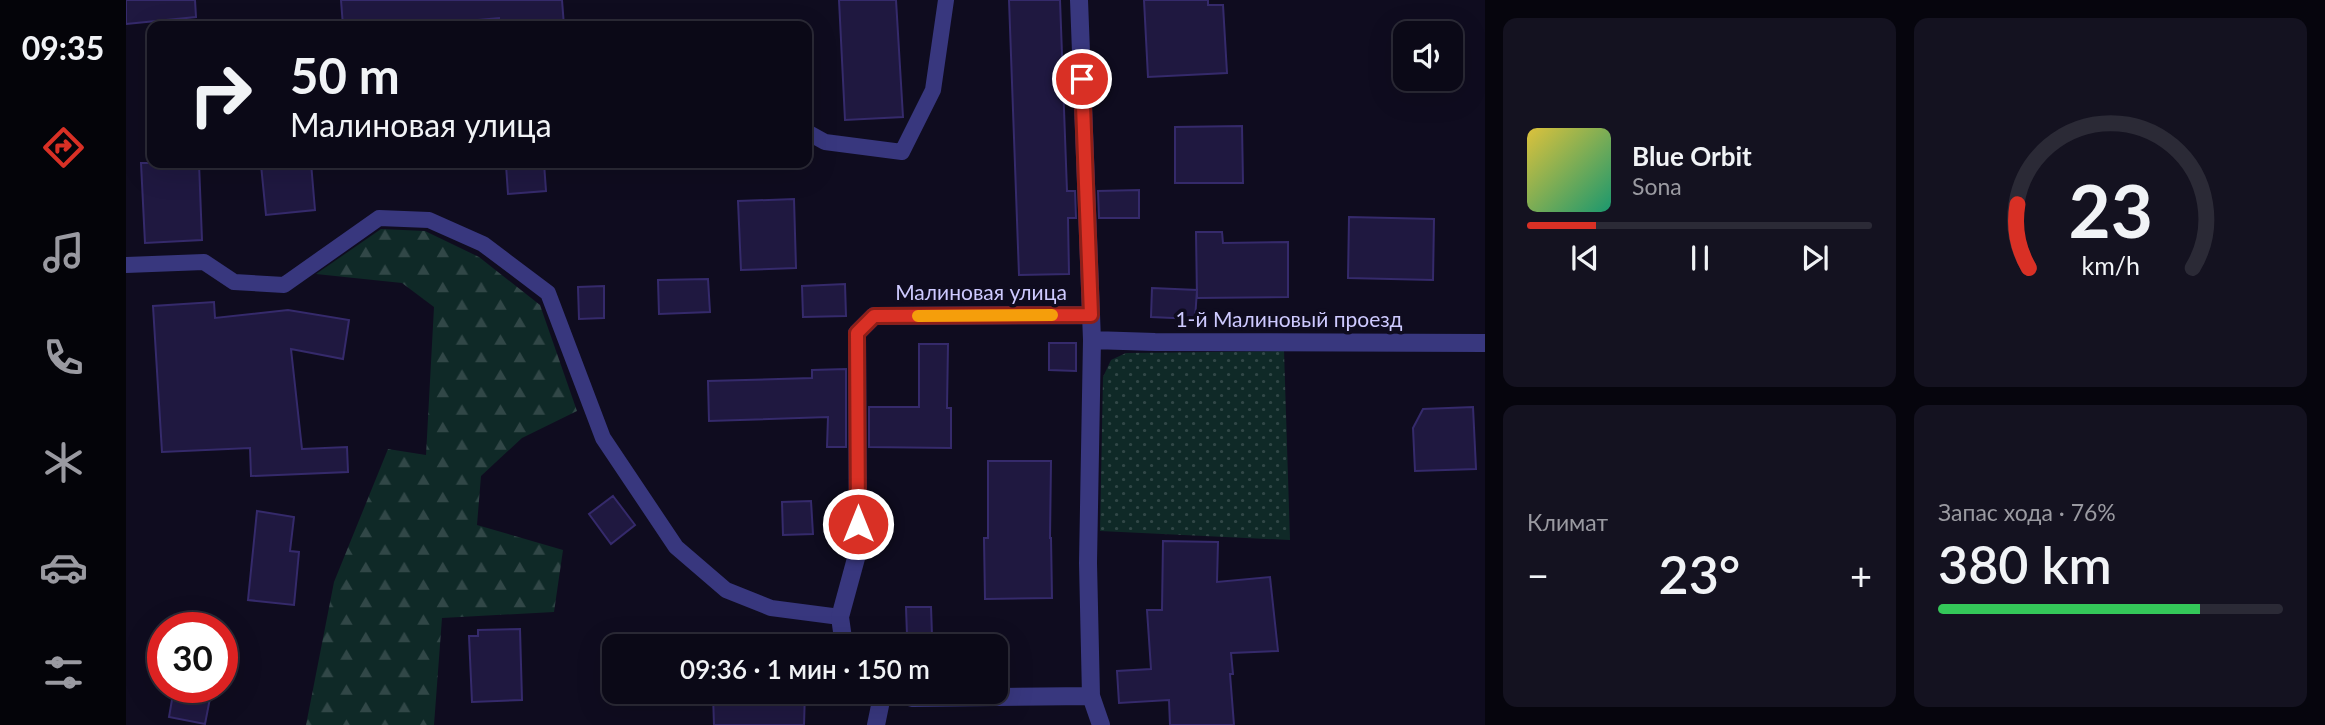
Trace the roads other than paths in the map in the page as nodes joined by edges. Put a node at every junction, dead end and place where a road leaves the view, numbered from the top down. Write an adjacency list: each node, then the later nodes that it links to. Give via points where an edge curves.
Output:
1 (946, 0): 3 (lane, via 933,90 902,152 825,142)
2 (1079, 0): 5 (street, Малиновая улица)
3 (812, 135)
4 (126, 265): 8 (lane, via 204,262 234,282 284,285 379,218 429,220 484,244 548,293 603,438 676,547 726,590 771,608)
5 (1091, 315): 6 (street, Малиновая улица); 8 (street, Малиновая улица, via 874,316 857,333 858,551)
6 (1092, 340): 7 (street, 1-й Малиновый проезд); 10 (street, Малиновая улица)
7 (1485, 343)
8 (840, 617): 9 (street, Малиновая улица)
9 (842, 634)
10 (1091, 696): 11 (street); 14 (street, Малиновая улица)
11 (1008, 697)
12 (882, 704): 13 (street)
13 (876, 725)
14 (1101, 725)

